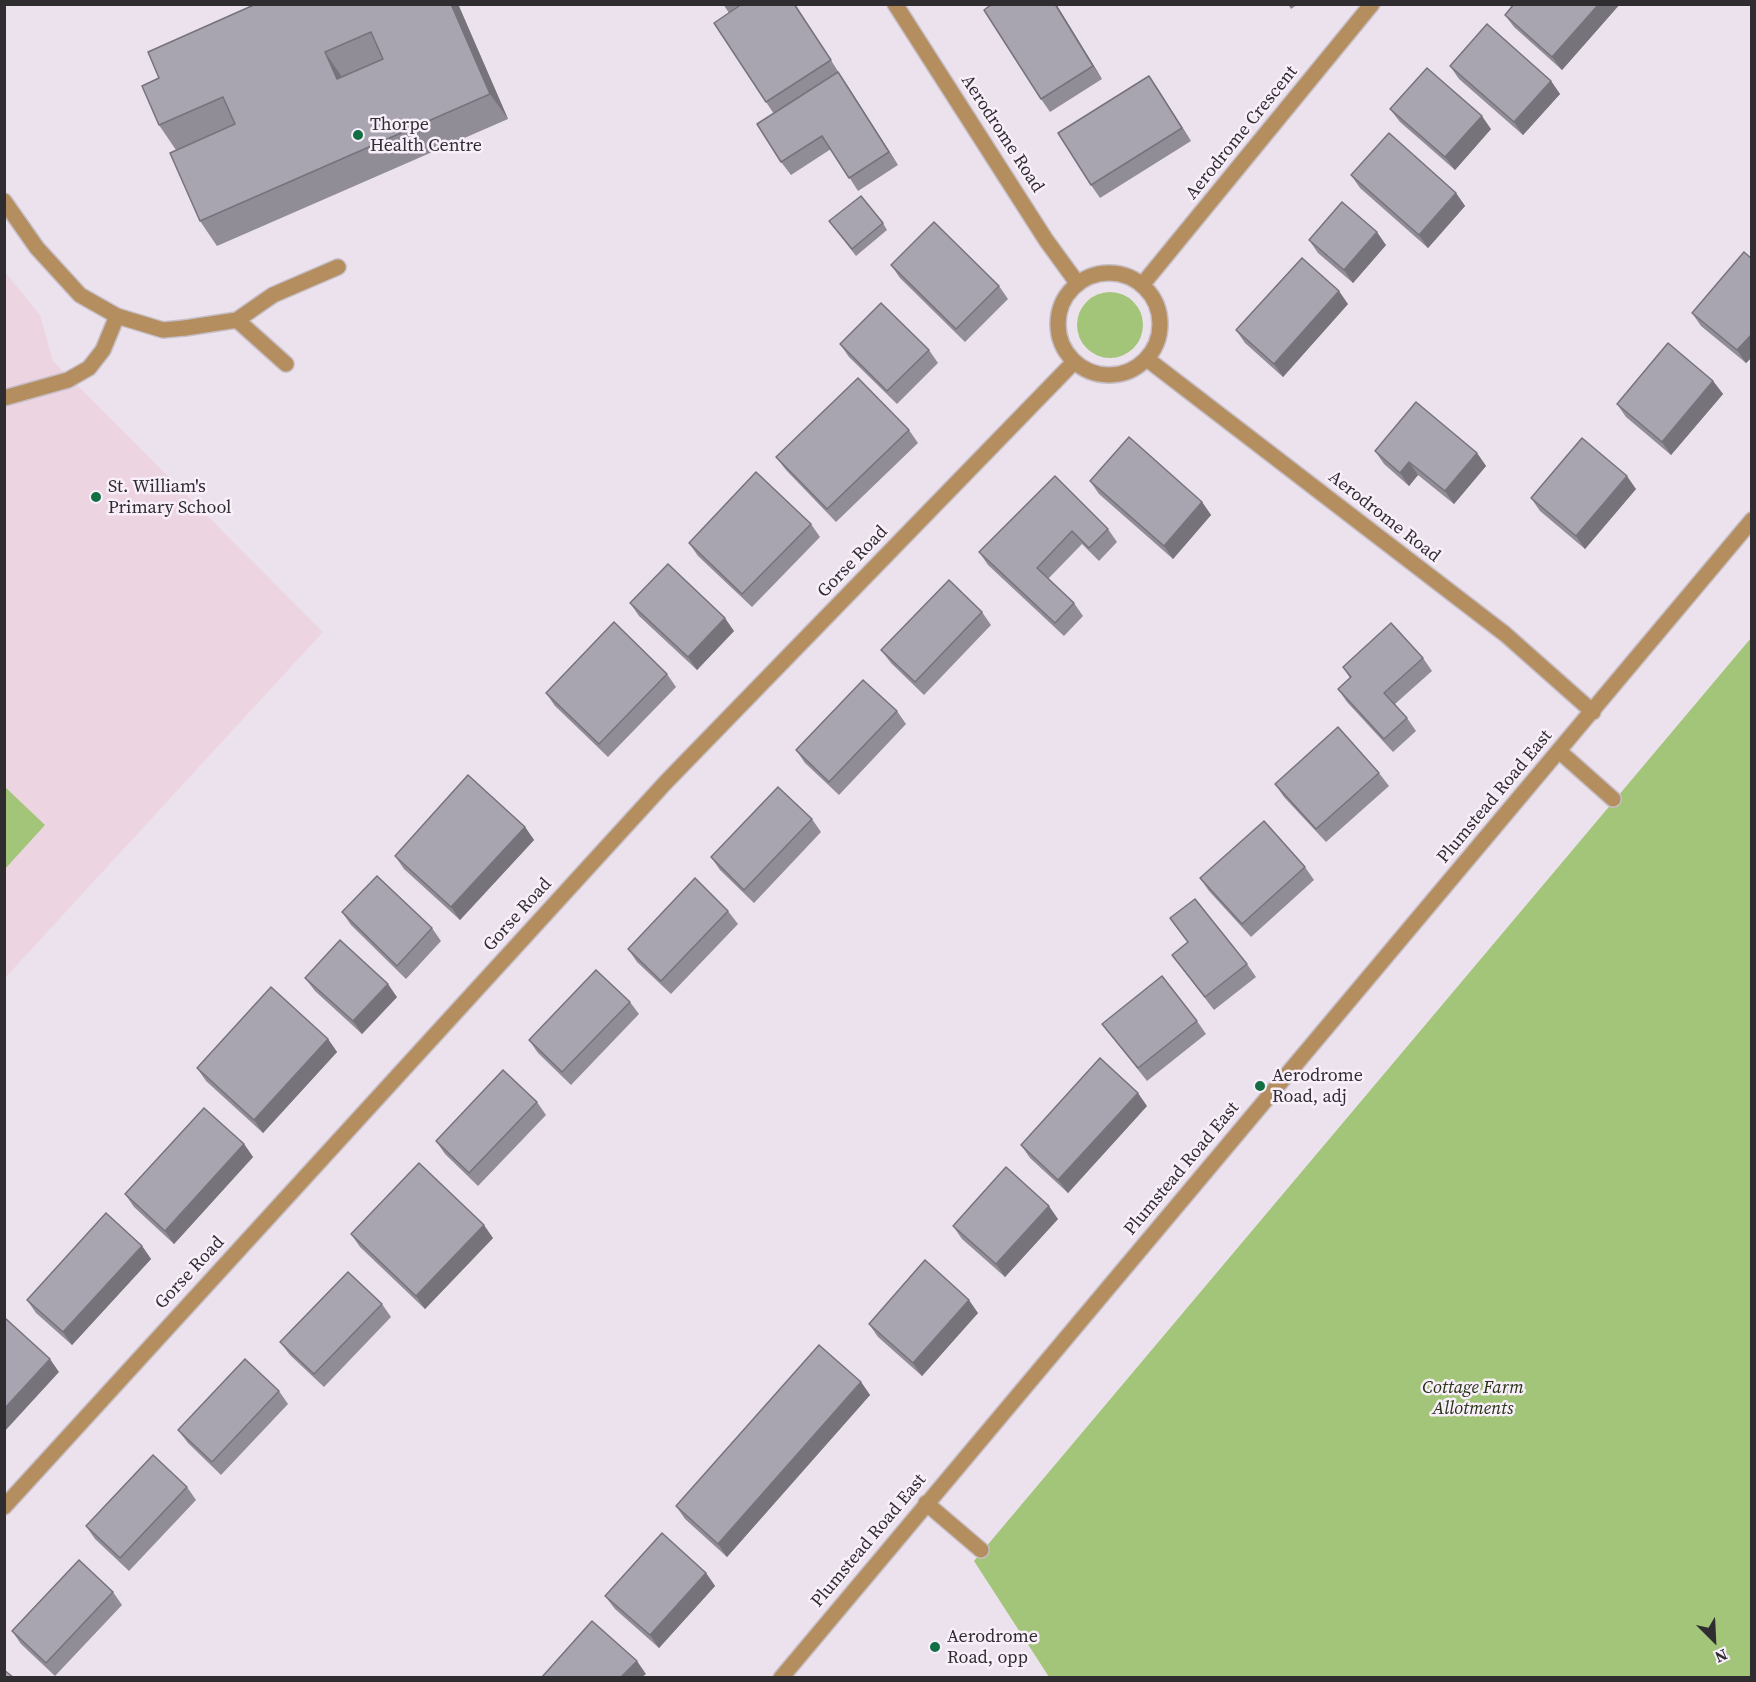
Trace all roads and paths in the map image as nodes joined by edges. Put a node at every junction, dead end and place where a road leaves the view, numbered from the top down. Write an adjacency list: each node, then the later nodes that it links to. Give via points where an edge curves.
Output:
1 (895, 4): 5 (street, Aerodrome Road)
2 (1372, 4): 6 (street, Aerodrome Crescent)
3 (4, 201): 7 (street, via 37,248 80,295)
4 (338, 267): 8 (street, via 273,295)
5 (1078, 284): 6 (street, via 1110,273); 10 (street, via 1059,313 1058,331)
6 (1142, 285): 9 (street, via 1154,299 1159,314 1156,346)
7 (117, 316): 8 (street, via 163,330); 12 (street, via 103,350 89,368 68,380)
8 (237, 320): 11 (street)
9 (1147, 359): 10 (street, via 1119,375 1087,371); 14 (street, Aerodrome Road, via 1505,634)
10 (1074, 362): 18 (street, Gorse Road, via 666,782)
11 (286, 364)
12 (4, 398)
13 (1752, 520): 14 (street, Plumstead Road East)
14 (1593, 712): 15 (street, Plumstead Road East)
15 (1558, 752): 16 (street); 17 (street, Plumstead Road East)
16 (1613, 799)
17 (926, 1503): 19 (street); 20 (street, Plumstead Road East)
18 (4, 1507)
19 (981, 1550)
20 (781, 1677)

